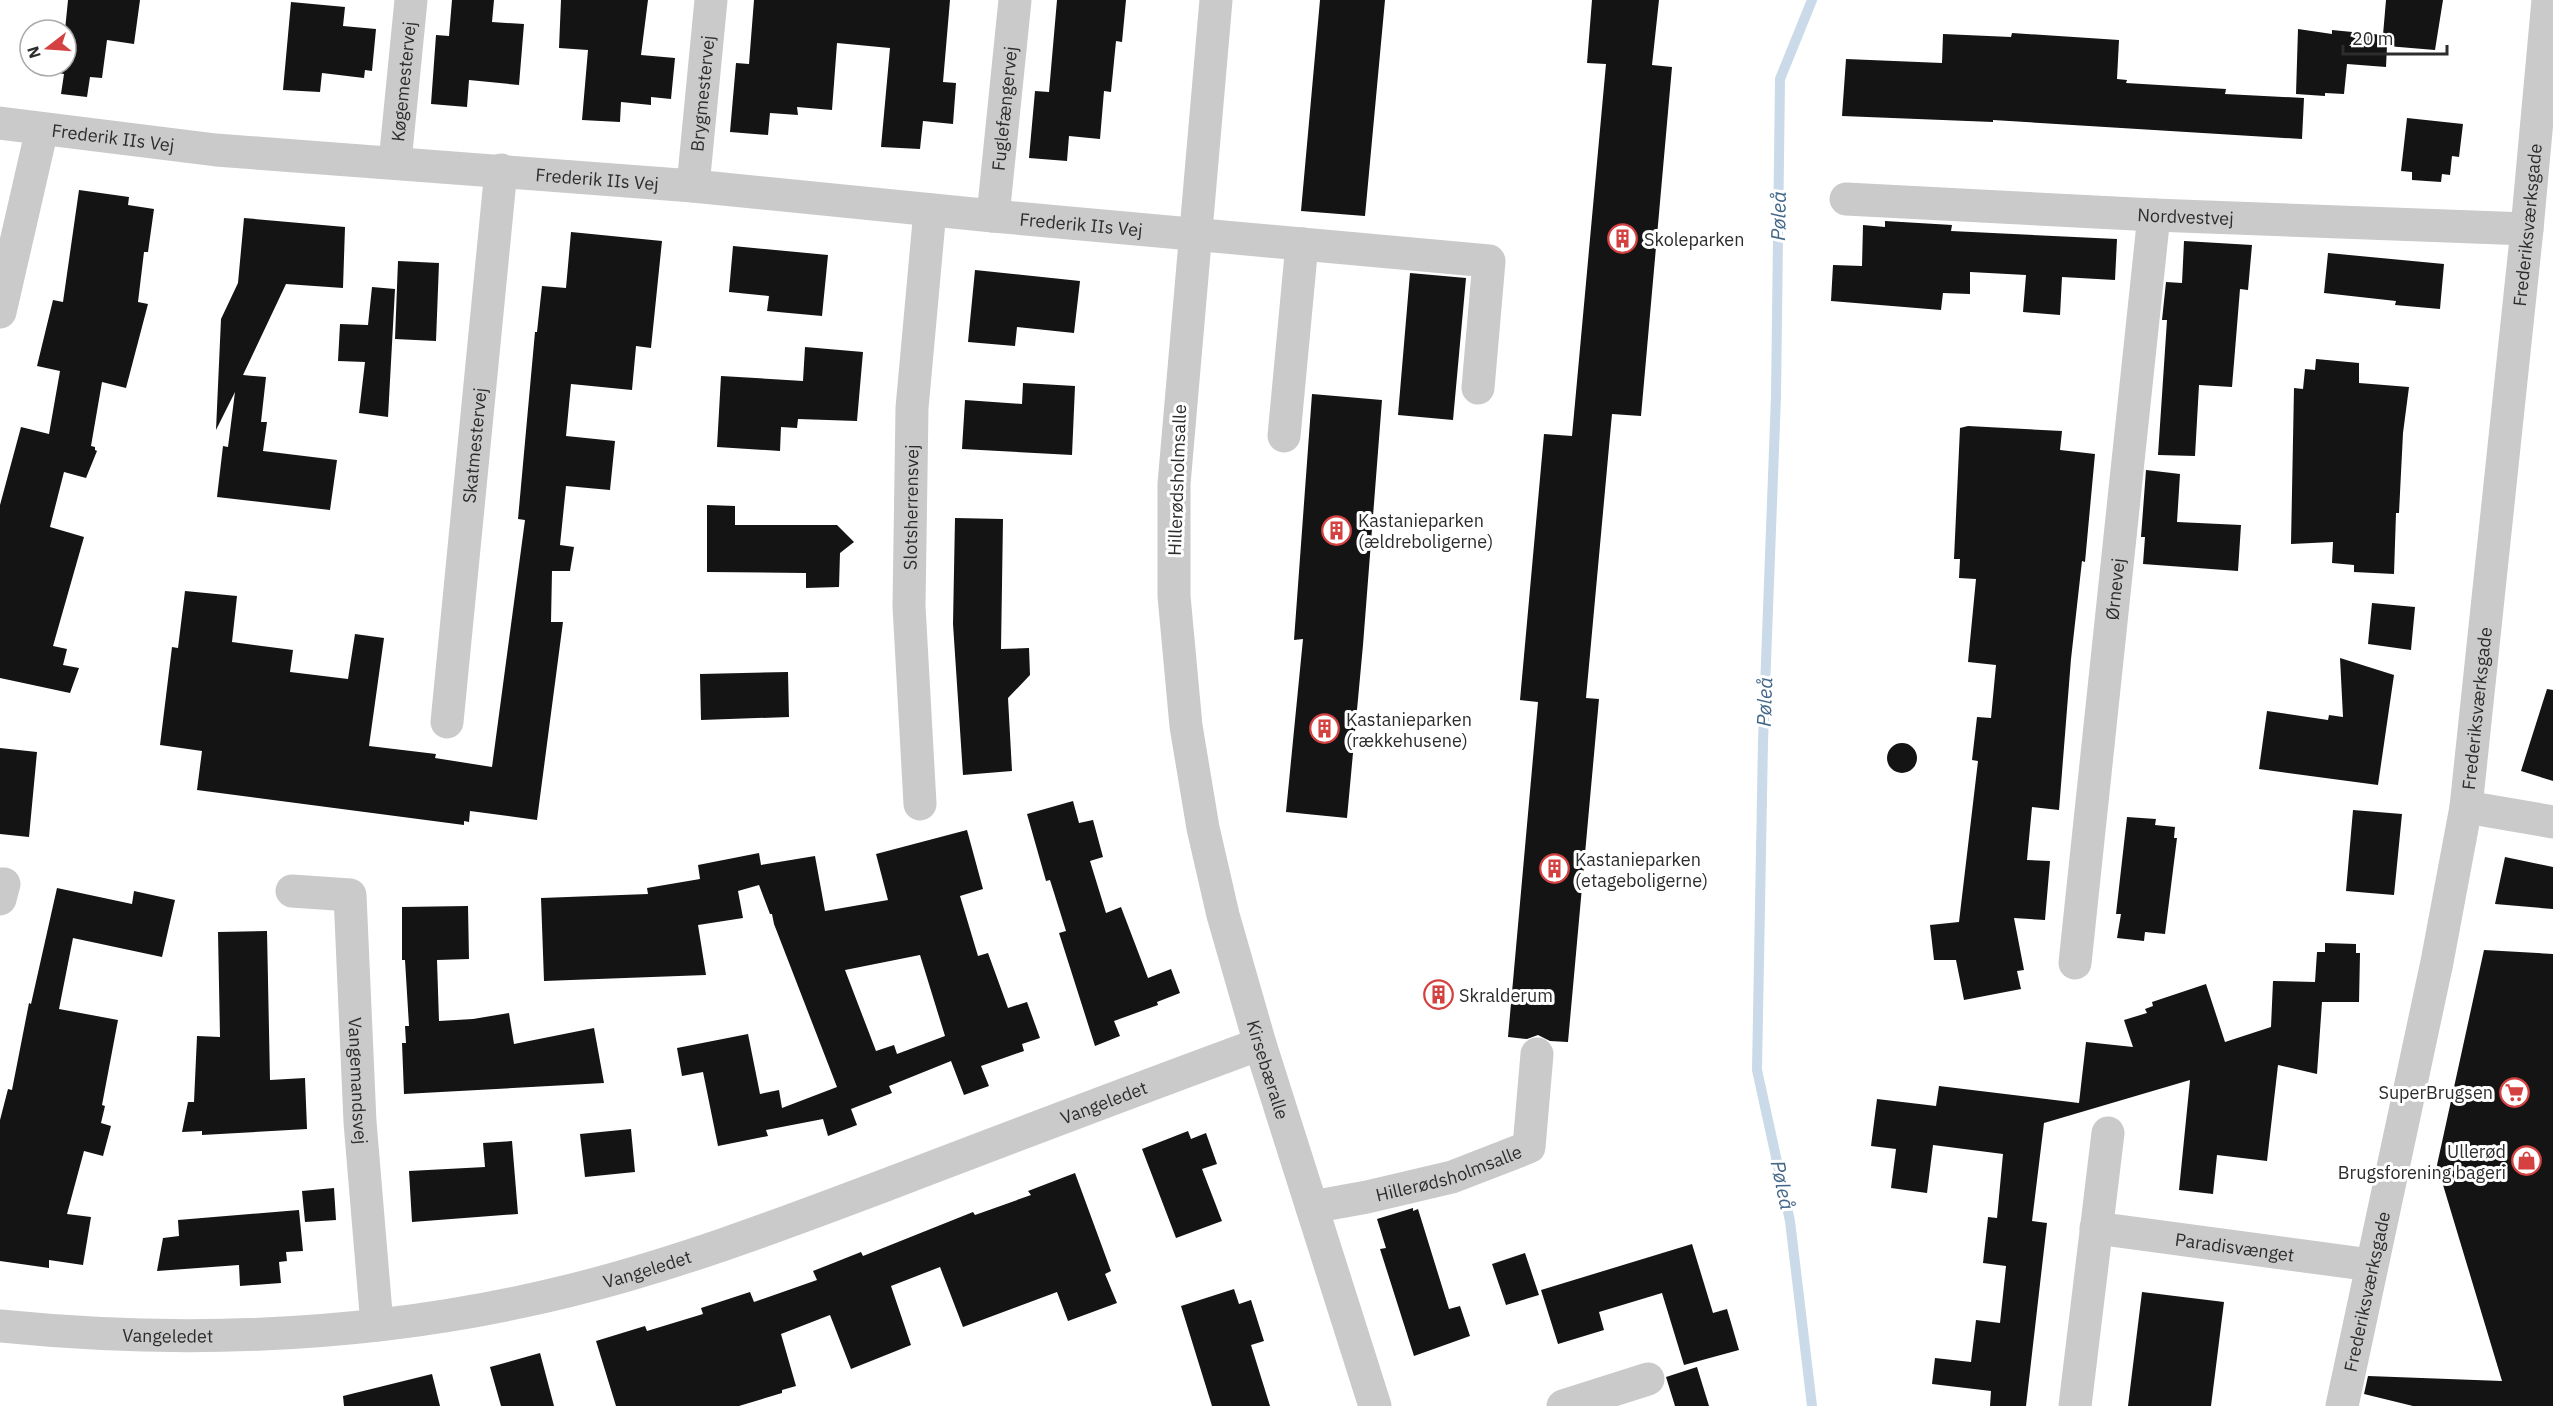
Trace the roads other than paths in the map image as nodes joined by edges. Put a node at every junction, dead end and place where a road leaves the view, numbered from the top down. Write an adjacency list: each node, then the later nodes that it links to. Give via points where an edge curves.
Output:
1 (411, 0): 8 (street, Køgemestervej)
2 (711, 0): 10 (street, Brygmestervej)
3 (1015, 0): 14 (street, Fuglefængervej)
4 (1216, 0): 16 (street, Hillerødsholmsalle)
5 (2548, 0): 15 (street, Frederiksværksgade)
6 (0, 123): 7 (street, Frederik IIs Vej)
7 (42, 129): 8 (street, Frederik IIs Vej, via 216,150); 18 (street)
8 (395, 162): 9 (street, Frederik IIs Vej)
9 (501, 170): 10 (street, Frederik IIs Vej); 21 (street, Skatmestervej)
10 (693, 186): 12 (street, Frederik IIs Vej)
11 (1846, 199): 13 (street, Nordvestvej)
12 (930, 210): 14 (street, Frederik IIs Vej); 23 (street, Slotsherrensvej, via 912,408 909,606)
13 (2154, 215): 15 (street, Nordvestvej); 29 (street, Ørnevej)
14 (993, 216): 16 (street, Frederik IIs Vej)
15 (2527, 229): 24 (street, Frederiksværksgade)
16 (1194, 234): 17 (street); 22 (street, Hillerødsholmsalle, via 1174,484 1174,596)
17 (1302, 244): 19 (street, via 1489,261); 20 (street)
18 (0, 312)
19 (1478, 388)
20 (1284, 436)
21 (447, 722)
22 (1186, 726): 30 (street, Kirsebæralle, via 1223,915)
23 (920, 804)
24 (2466, 807): 25 (street); 35 (street, Frederiksværksgade, via 2437,962)
25 (2553, 822)
26 (0, 884): 28 (street, via 4,884)
27 (292, 891): 36 (street, Vangemandsvej, via 350,895 360,1122)
28 (0, 900)
29 (2075, 963)
30 (1260, 1044): 33 (street, Kirsebæralle); 36 (street, Vangeledet, via 708,1251 566,1292 472,1312)
31 (1537, 1054): 33 (street, Hillerødsholmsalle, via 1529,1147 1452,1177)
32 (2108, 1133): 34 (street)
33 (1312, 1207): 39 (street, Kirsebæralle)
34 (2096, 1228): 35 (street, Paradisvænget); 41 (street)
35 (2371, 1265): 42 (street, Frederiksværksgade)
36 (377, 1325): 37 (street, Vangeledet, via 206,1336 116,1335)
37 (0, 1326)
38 (1648, 1379): 40 (street)
39 (1375, 1406)
40 (1563, 1406)
41 (2075, 1406)
42 (2342, 1406)

